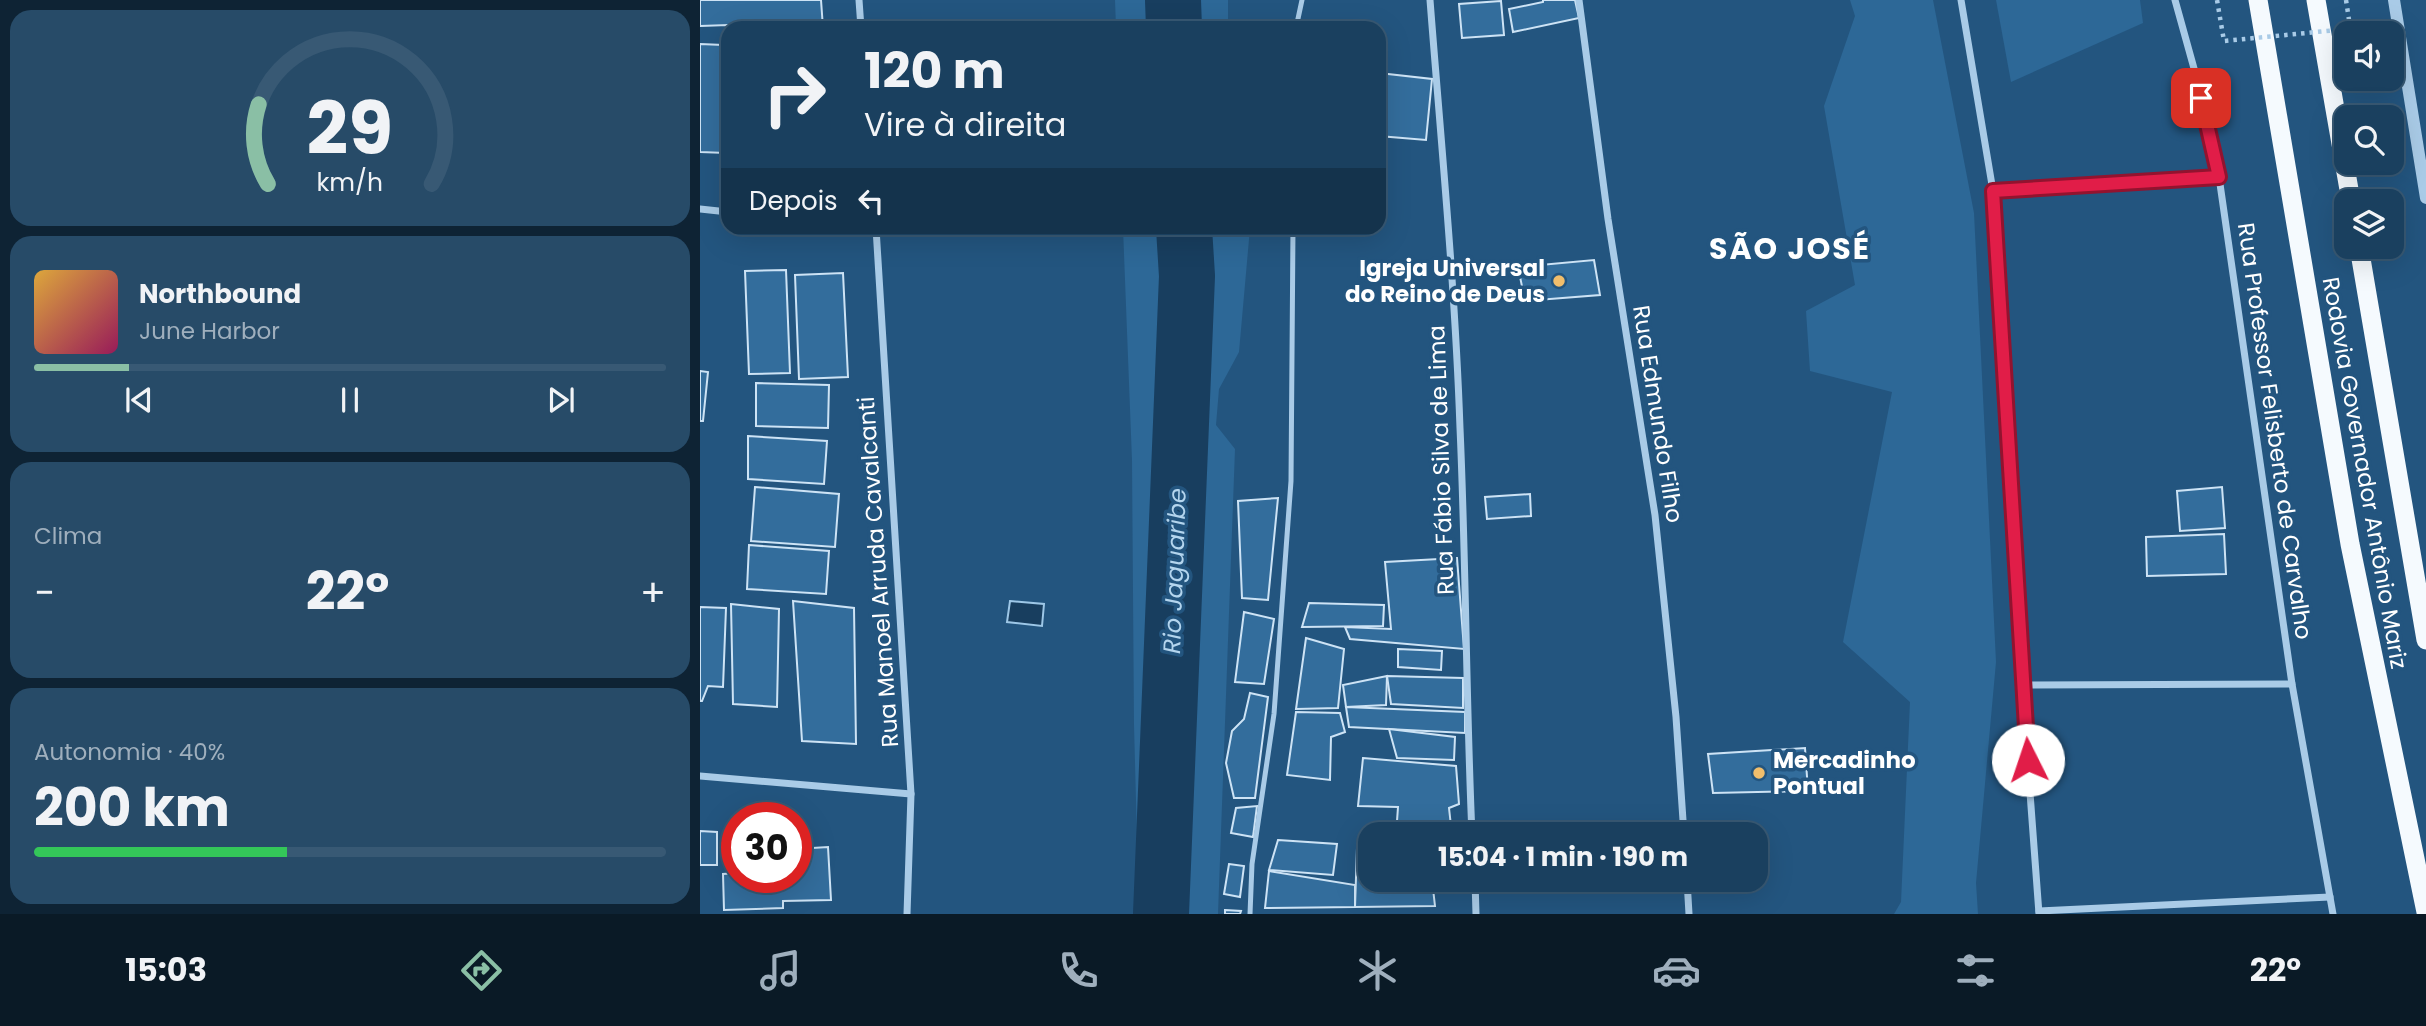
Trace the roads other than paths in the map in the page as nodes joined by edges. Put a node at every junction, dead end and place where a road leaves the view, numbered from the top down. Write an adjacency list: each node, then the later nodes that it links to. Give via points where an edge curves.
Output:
1 (859, 0): 10 (street)
2 (1302, 0): 11 (lane)
3 (1430, 0): 26 (street, Rua Fábio Silva de Lima, via 1460,426)
4 (1579, 0): 27 (street, Rua Edmundo Filho, via 1608,219 1656,515)
5 (1961, 0): 14 (street)
6 (2175, 0): 12 (street, Rua Professor Felisberto de Carvalho)
7 (2258, 0): 32 (highway, Rodovia Governador Antônio Mariz, via 2350,544)
8 (2316, 0): 13 (highway)
9 (2394, 0): 15 (street)
10 (860, 21)
11 (1298, 21)
12 (2219, 177): 14 (street); 22 (street, Rua Professor Felisberto de Carvalho)
13 (2349, 189)
14 (1993, 191): 23 (street)
15 (2426, 198)
16 (700, 209): 17 (street)
17 (721, 211)
18 (876, 235): 25 (street, Rua Manoel Arruda Cavalcanti)
19 (1293, 235): 34 (lane, via 1291,481 1274,714 1252,864)
20 (2361, 259): 21 (highway, Rodovia Governador Antônio Mariz)
21 (2426, 640)
22 (2292, 684): 23 (street); 30 (street, Rua Professor Felisberto de Carvalho)
23 (2022, 685): 31 (street)
24 (700, 776): 25 (street)
25 (911, 794): 33 (street, Rua Manoel Arruda Cavalcanti)
26 (1471, 822)
27 (1683, 822)
28 (1475, 892): 35 (street)
29 (1688, 892): 36 (street)
30 (2330, 897): 31 (street); 37 (street, Rua Professor Felisberto de Carvalho)
31 (2039, 912)
32 (2426, 912)
33 (907, 914)
34 (1251, 914)
35 (1476, 914)
36 (1689, 914)
37 (2333, 914)

